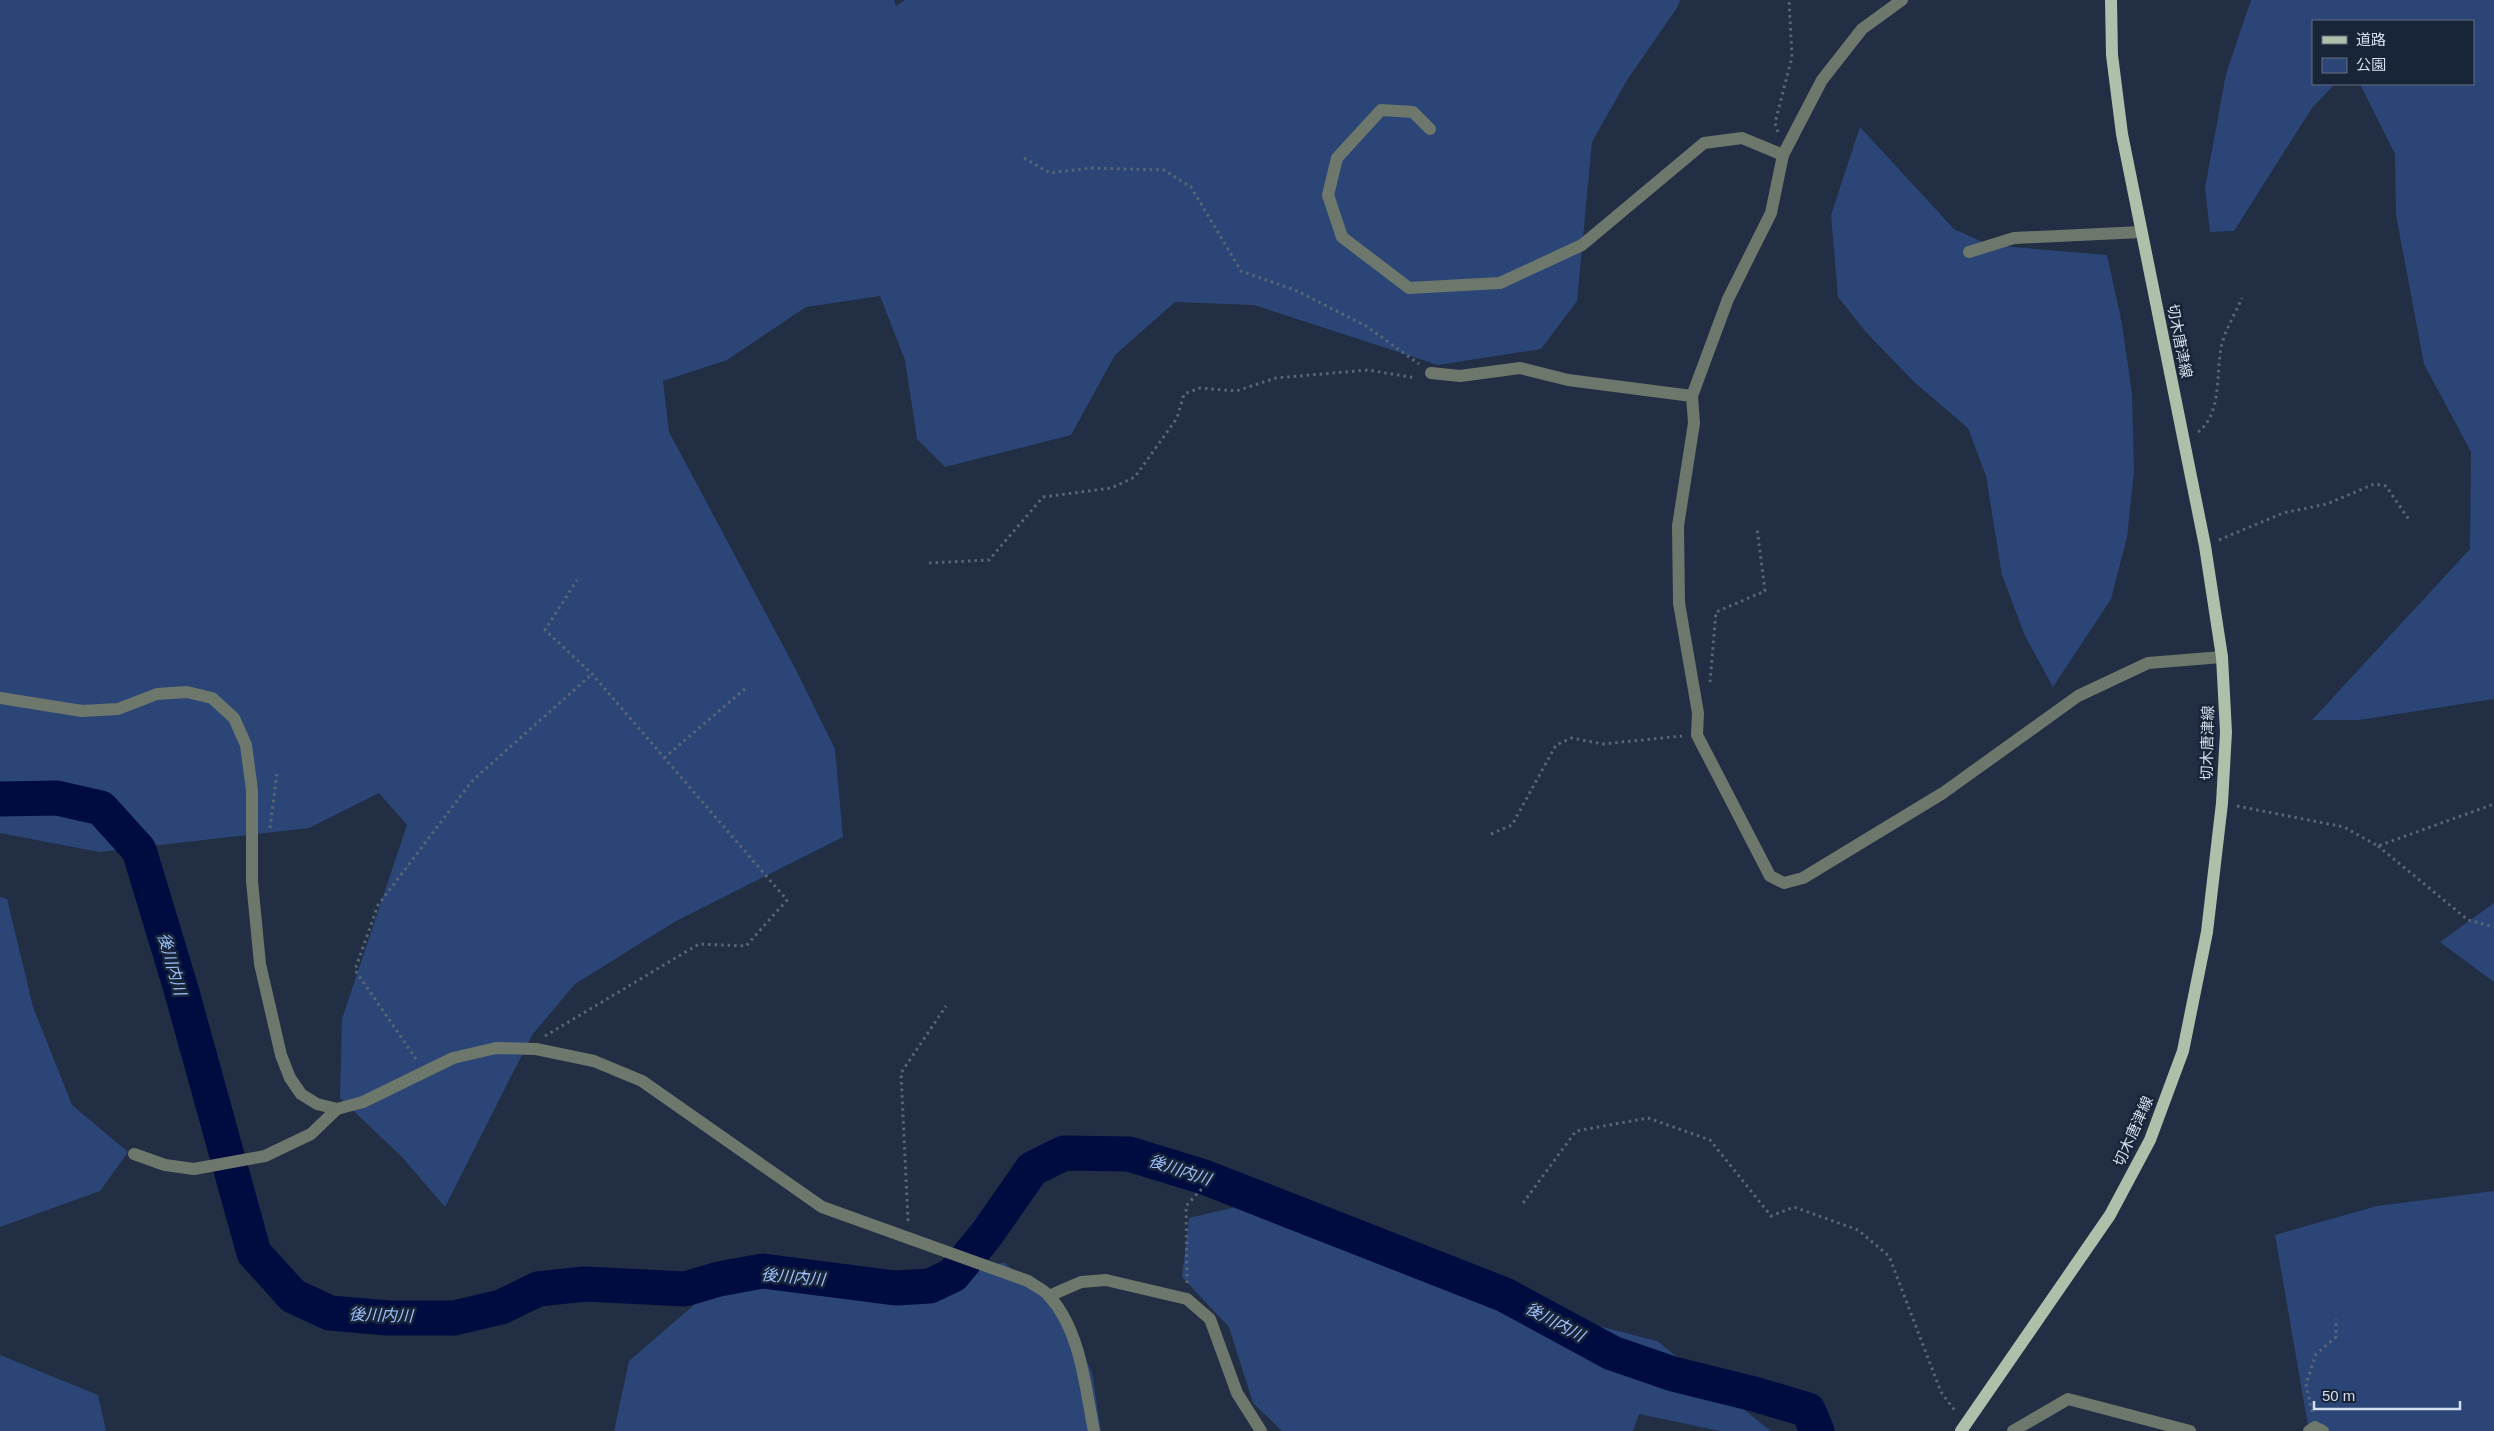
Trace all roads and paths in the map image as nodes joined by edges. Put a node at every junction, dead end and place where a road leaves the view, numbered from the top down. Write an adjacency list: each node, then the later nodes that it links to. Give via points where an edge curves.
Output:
1 (1789, 0): 5 (path, via 1792,56 1775,123)
2 (1902, 0): 5 (street, via 1862,29 1822,80)
3 (2112, 0): 7 (main road, 切木唐津線, via 2112,55 2122,134)
4 (1430, 129): 5 (street, via 1413,112 1381,110 1338,158 1328,195 1342,237 1410,288 1500,283 1582,245 1704,143 1742,138)
5 (1783, 154): 11 (street, via 1771,213 1728,299)
6 (1024, 158): 10 (path, via 1050,173 1090,168 1164,170 1191,187 1241,271 1295,290 1366,326)
7 (2141, 232): 8 (street, via 2014,238); 12 (main road, 切木唐津線)
8 (1969, 252)
9 (2242, 298): 12 (path, via 2221,347 2217,393 2206,426)
10 (1431, 373): 11 (street, via 1460,376 1520,368 1568,380); 16 (path, via 1418,379 1368,370 1276,378 1236,391 1200,388 1184,394 1177,418 1135,477 1111,488 1043,496 989,560)
11 (1692, 396): 23 (street, via 1694,423 1678,545 1679,603 1698,713)
12 (2184, 443): 15 (main road, 切木唐津線)
13 (2410, 521): 15 (path, via 2386,486 2374,484 2327,504 2283,513)
14 (1757, 528): 21 (path, via 1765,591 1716,612)
15 (2204, 546): 18 (main road, 切木唐津線)
16 (929, 563)
17 (577, 580): 19 (path, via 545,630)
18 (2222, 657): 23 (street, via 2148,663 2078,696 1943,793 1803,878 1784,883 1770,876); 25 (main road, 切木唐津線, via 2226,732)
19 (592, 674): 24 (path); 32 (path, via 472,781 378,905 355,970)
20 (747, 687): 24 (path)
21 (1710, 691)
22 (0, 698): 33 (street, via 82,712 118,709 157,694 187,692 212,698 234,718 246,744 252,790 252,881 260,964 281,1055 301,1094 317,1104)
23 (1697, 734): 27 (path, via 1603,744 1571,738 1556,745 1512,825)
24 (664, 758): 31 (path, via 787,900 746,946 699,944 547,1034)
25 (2222, 804): 28 (path, via 2344,827); 41 (main road, 切木唐津線, via 2206,932 2183,1051 2150,1140 2110,1215)
26 (2494, 804): 28 (path)
27 (1491, 834)
28 (2378, 846): 29 (path, via 2468,920)
29 (2494, 927)
30 (946, 1006): 37 (path, via 901,1073)
31 (536, 1049): 32 (street, via 496,1048 454,1058); 37 (street, via 594,1061 642,1081 822,1207)
32 (425, 1072): 33 (street, via 363,1102)
33 (337, 1109): 34 (street, via 312,1134 265,1156 216,1167 165,1166)
34 (134, 1154)
35 (1208, 1182): 39 (path, via 1186,1206)
36 (1523, 1203): 41 (path, via 1576,1131 1648,1118 1710,1140 1771,1216 1794,1207 1858,1230 1889,1256 1941,1392)
37 (914, 1241): 38 (street, via 1028,1281)
38 (1049, 1296): 39 (street, via 1081,1282 1106,1280); 43 (street, via 1068,1325)
39 (1187, 1299): 44 (street, via 1210,1319 1237,1393)
40 (2336, 1319): 42 (path, via 2336,1337 2316,1354 2306,1384)
41 (1963, 1428)
42 (2316, 1430)
43 (1094, 1431)
44 (1261, 1431)
45 (2013, 1431): 46 (street, via 2068,1399)
46 (2190, 1431)

